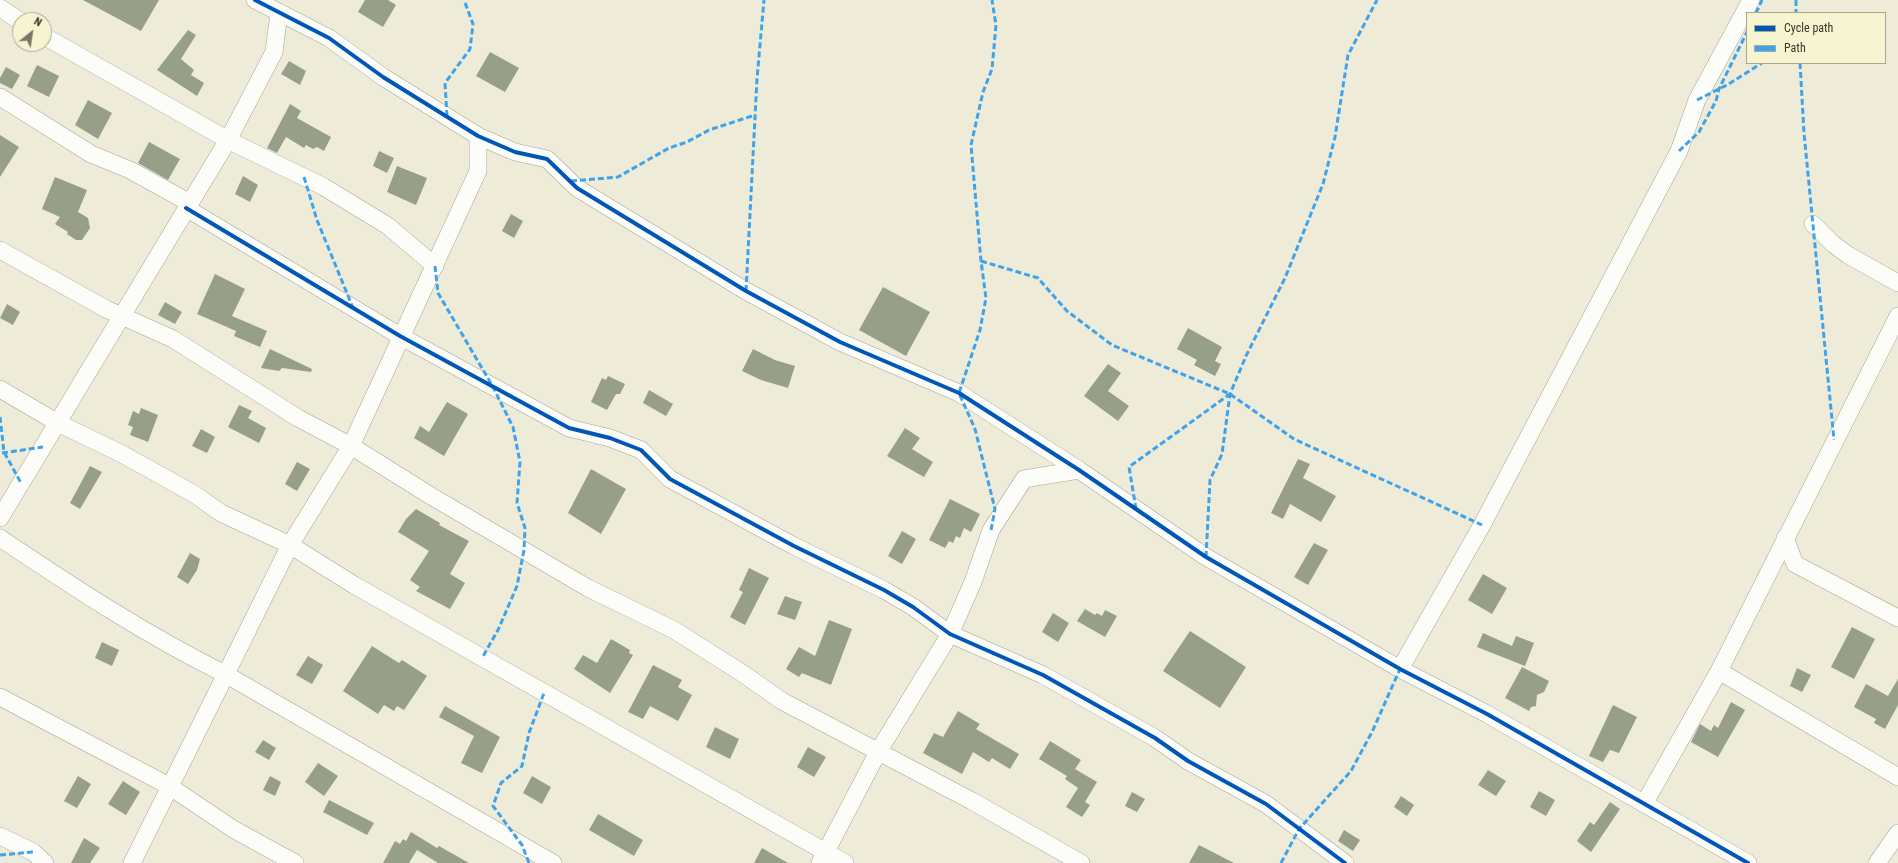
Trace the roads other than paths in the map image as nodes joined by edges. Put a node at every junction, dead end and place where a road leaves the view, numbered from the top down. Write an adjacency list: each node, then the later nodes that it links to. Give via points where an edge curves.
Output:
1 (255, 0): 4 (street)
2 (1750, 0): 30 (street, via 1697,100 1679,151 1482,525)
3 (0, 8): 5 (street)
4 (279, 13): 8 (street, via 329,38 383,77); 9 (street, via 274,52)
5 (12, 16)
6 (52, 41): 9 (street)
7 (0, 97): 10 (street, via 91,154 130,170)
8 (478, 136): 13 (street, via 478,171); 21 (street, via 515,152 547,159 577,188 746,290 840,342 959,393)
9 (228, 140): 10 (street); 13 (street, via 324,187 388,226)
10 (188, 206): 15 (street); 17 (street)
11 (1813, 224): 14 (street, via 1848,255)
12 (0, 250): 15 (street, via 106,308)
13 (435, 266): 17 (street)
14 (1898, 283)
15 (122, 314): 19 (street); 20 (street, via 173,339 298,418)
16 (1898, 316): 24 (street)
17 (400, 336): 20 (street); 29 (street, via 569,428 610,438 641,450 670,479 794,546 884,590)
18 (0, 389): 19 (street)
19 (58, 423): 22 (street); 25 (street, via 122,454 194,494 221,513)
20 (351, 446): 25 (street); 34 (street, via 588,588 674,630 782,701)
21 (1079, 470): 29 (street, via 1024,479 991,530 973,582); 30 (street, via 1206,557)
22 (0, 518)
23 (0, 538): 32 (street, via 104,607 182,653)
24 (1785, 538): 26 (street); 27 (street)
25 (290, 545): 32 (street); 40 (street, via 354,585)
26 (1795, 564): 27 (street); 28 (street)
27 (1770, 569): 31 (street)
28 (1898, 618)
29 (950, 634): 34 (street); 47 (street, via 1043,675 1155,738 1188,761 1266,804)
30 (1400, 669): 37 (street, via 1487,714)
31 (1719, 671): 35 (street); 37 (street)
32 (225, 674): 36 (street); 44 (street)
33 (0, 696): 36 (street)
34 (878, 752): 40 (street); 46 (street, via 972,801)
35 (1898, 777)
36 (169, 786): 42 (street); 43 (street, via 233,829)
37 (1644, 804): 48 (street)
38 (1898, 833): 49 (street)
39 (0, 836): 41 (street, via 34,852)
40 (823, 858): 45 (street)
41 (45, 863)
42 (132, 863)
43 (295, 863)
44 (553, 863)
45 (844, 863)
46 (1081, 863)
47 (1345, 863)
48 (1748, 863)
49 (1877, 863)

